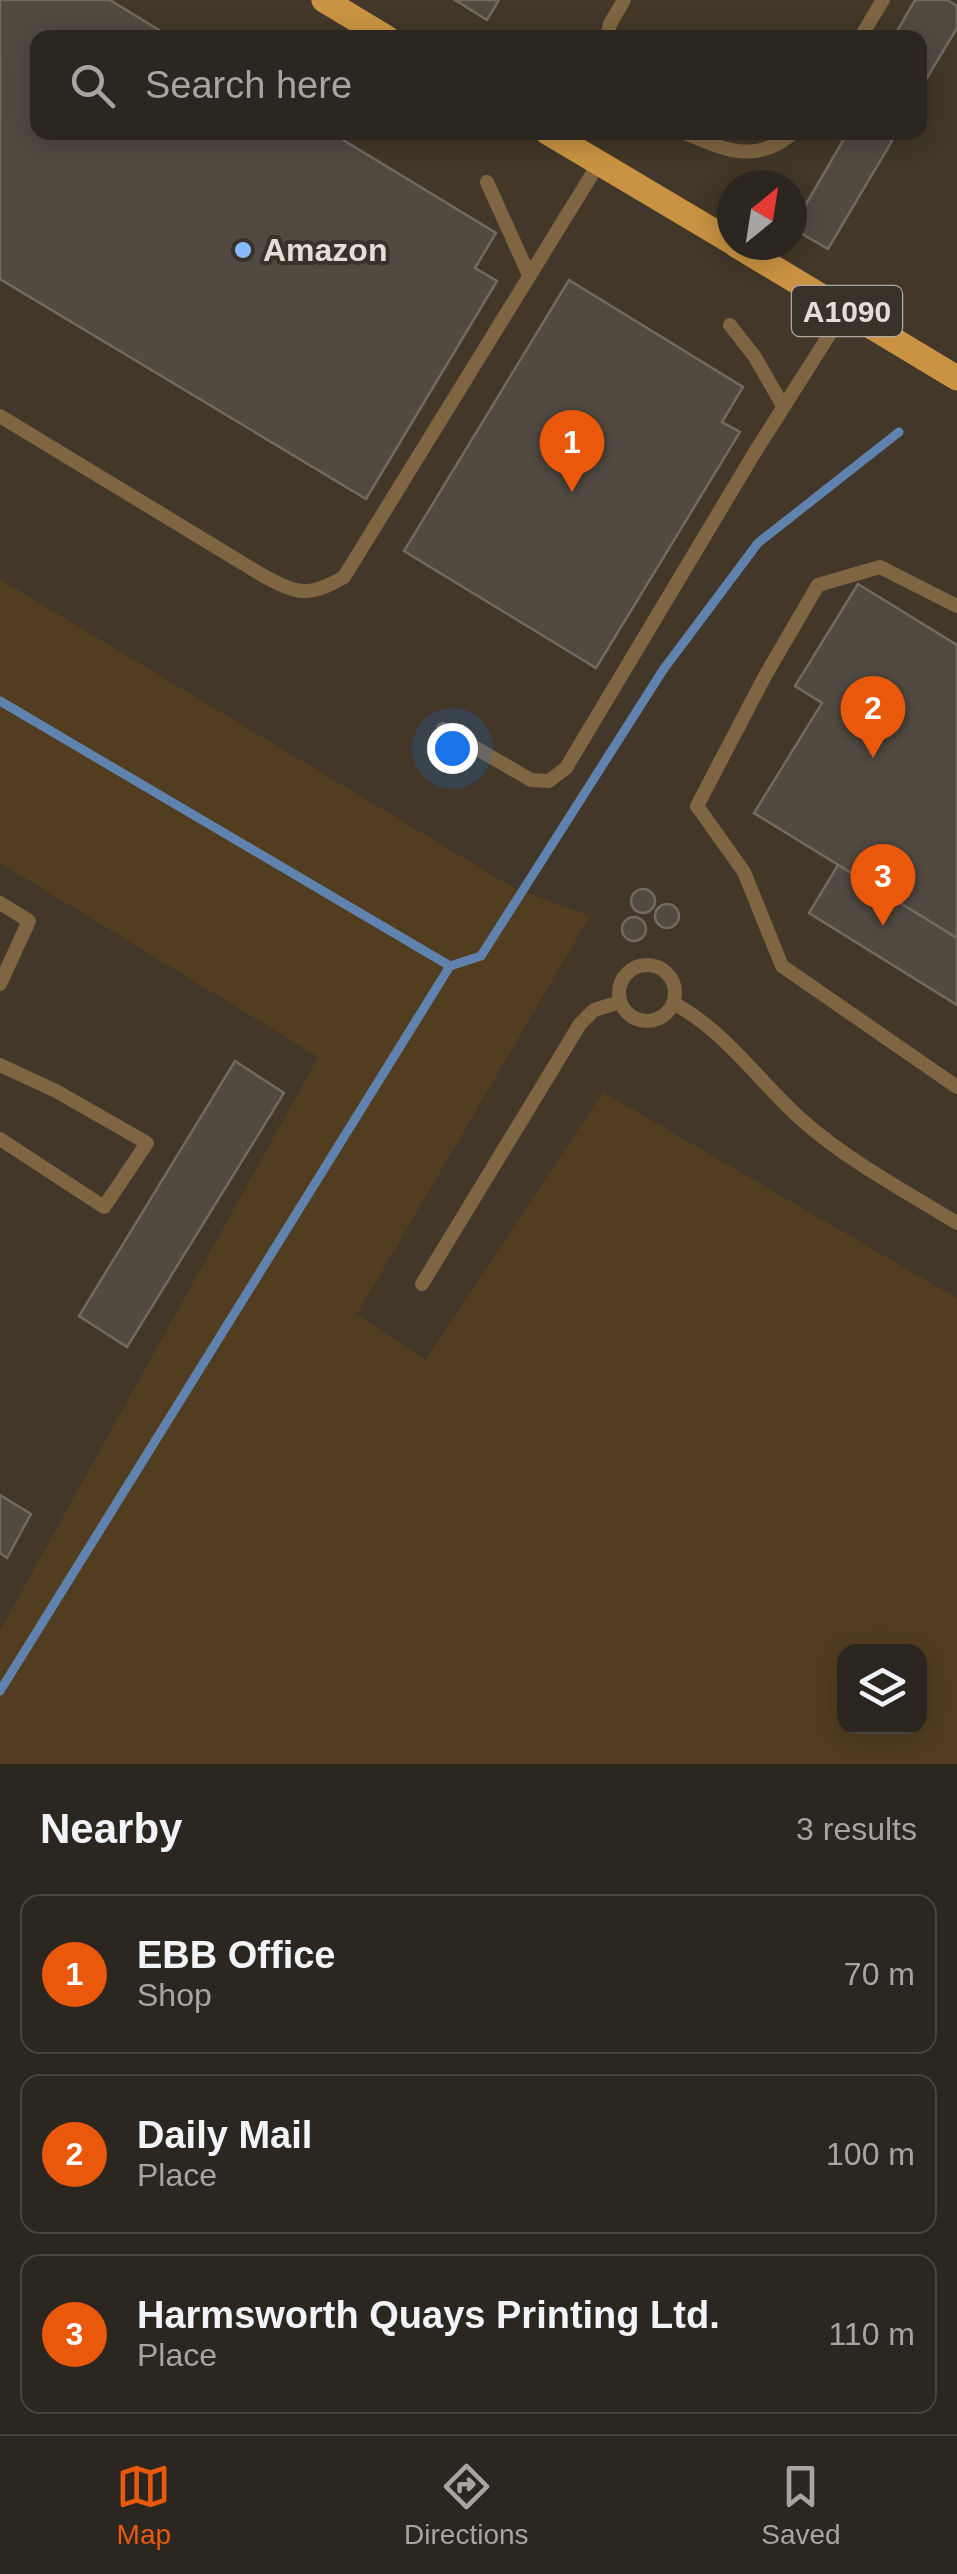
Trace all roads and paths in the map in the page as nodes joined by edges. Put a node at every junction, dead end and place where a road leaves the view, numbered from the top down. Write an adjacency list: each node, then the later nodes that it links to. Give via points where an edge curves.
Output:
1 (324, 0): 4 (main road)
2 (624, 0): 5 (lane)
3 (883, 0): 6 (lane)
4 (373, 30)
5 (609, 30)
6 (865, 30)
7 (560, 140): 10 (main road, A1090)
8 (701, 140): 9 (lane, via 753,154)
9 (784, 140)
10 (599, 163): 12 (main road, A1090); 14 (lane)
11 (487, 182): 14 (lane)
12 (717, 234)
13 (761, 260): 15 (main road, A1090)
14 (529, 275): 19 (lane, via 344,577 320,591 293,592)
15 (844, 310): 17 (main road, A1090); 18 (lane)
16 (730, 324): 18 (lane)
17 (957, 378)
18 (783, 406): 21 (lane, via 566,768 549,781 531,780)
19 (0, 416)
20 (957, 606): 27 (lane, via 880,567 818,585 698,806 744,872 782,966)
21 (443, 729)
22 (0, 904): 23 (lane, via 29,920)
23 (0, 984)
24 (620, 1002): 25 (lane, via 644,1022 662,1017); 25 (lane, via 622,979 645,965 669,976); 30 (lane, via 594,1010 580,1024)
25 (674, 1003): 29 (lane, via 706,1021 828,1140)
26 (0, 1065): 28 (lane, via 147,1143 104,1208)
27 (957, 1087)
28 (0, 1138)
29 (957, 1223)
30 (422, 1284)

